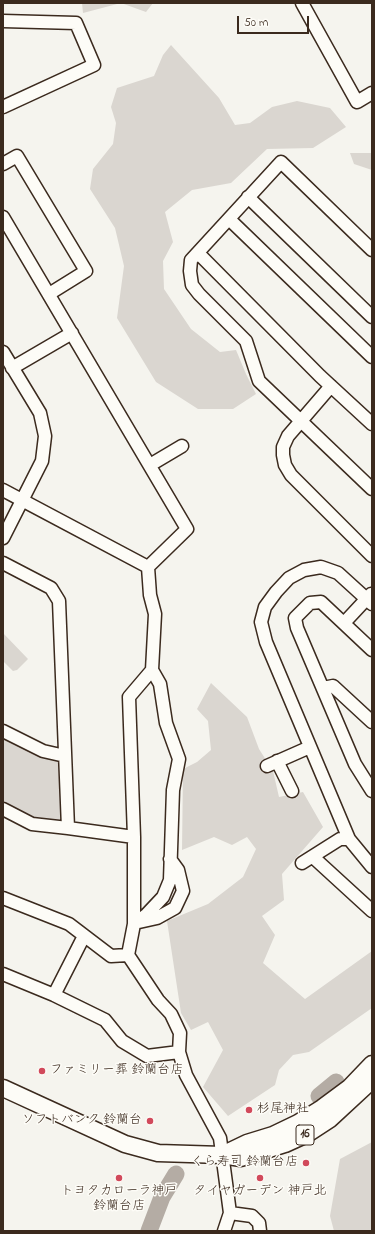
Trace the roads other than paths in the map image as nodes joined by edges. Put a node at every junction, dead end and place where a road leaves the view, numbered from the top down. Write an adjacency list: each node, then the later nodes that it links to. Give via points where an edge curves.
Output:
1 (302, 3): 3 (street, via 357,102)
2 (3, 21): 4 (street, via 76,23 94,65)
3 (372, 93)
4 (3, 107)
5 (3, 164): 11 (street, via 17,156 86,271)
6 (248, 197): 8 (street); 9 (street, via 281,162); 12 (street)
7 (3, 217): 11 (street)
8 (228, 219): 10 (street); 15 (street)
9 (372, 250)
10 (198, 253): 17 (street); 18 (street, via 191,260 192,285 246,341 259,381)
11 (48, 294): 13 (street)
12 (372, 317)
13 (72, 333): 16 (street); 21 (street)
14 (3, 352): 16 (street)
15 (372, 357)
16 (12, 368): 24 (street, via 40,413 45,436 42,461)
17 (331, 386): 18 (street); 19 (street)
18 (301, 420): 22 (street); 26 (street, via 283,447 285,465 291,475)
19 (372, 424)
20 (182, 446): 21 (street)
21 (150, 465): 28 (street, via 187,529)
22 (372, 489)
23 (3, 490): 24 (street)
24 (23, 500): 25 (street); 28 (street)
25 (3, 538)
26 (372, 556)
27 (3, 563): 37 (street, via 51,588 59,601)
28 (148, 567): 32 (street, via 150,595 155,614)
29 (370, 599): 30 (street); 36 (street, via 338,573 321,567 304,570 289,578 265,607 262,622 266,642)
30 (344, 623): 31 (street); 33 (street, via 321,602 310,603 296,618 297,628)
31 (372, 650)
32 (152, 670): 42 (street, via 129,697); 45 (street, via 160,684 166,724 179,759 173,790)
33 (323, 688): 34 (street, via 333,686); 39 (street, via 355,764)
34 (372, 722)
35 (3, 731): 37 (street, via 43,751)
36 (310, 747): 38 (street, via 272,764); 43 (street)
37 (65, 756): 41 (street)
38 (292, 791)
39 (372, 792)
40 (3, 809): 41 (street, via 32,824)
41 (68, 828): 42 (street)
42 (134, 837): 50 (street)
43 (349, 839): 44 (street, via 340,839); 47 (street)
44 (313, 857): 46 (street); 49 (street)
45 (170, 859): 50 (street, via 170,880 163,897); 50 (street, via 178,870 183,891 175,908 157,918)
46 (302, 863)
47 (372, 867)
48 (3, 898): 51 (street, via 69,924)
49 (372, 911)
50 (134, 924): 52 (street)
51 (84, 936): 52 (street, via 111,956); 54 (street)
52 (128, 955): 55 (street, via 158,1000 171,1014 180,1033)
53 (3, 974): 54 (street)
54 (54, 995): 55 (street, via 105,1020 122,1041 147,1056)
55 (179, 1052): 59 (street, via 186,1075 220,1138)
56 (372, 1064): 59 (main road, 16, via 343,1092 298,1123)
57 (372, 1080): 59 (main road, 16, via 330,1119 307,1134 241,1158)
58 (3, 1088): 59 (main road, 16, via 125,1144 158,1153)
59 (222, 1155): 60 (street)
60 (230, 1213): 61 (street); 62 (street, via 252,1216)
61 (224, 1231)
62 (260, 1231)

